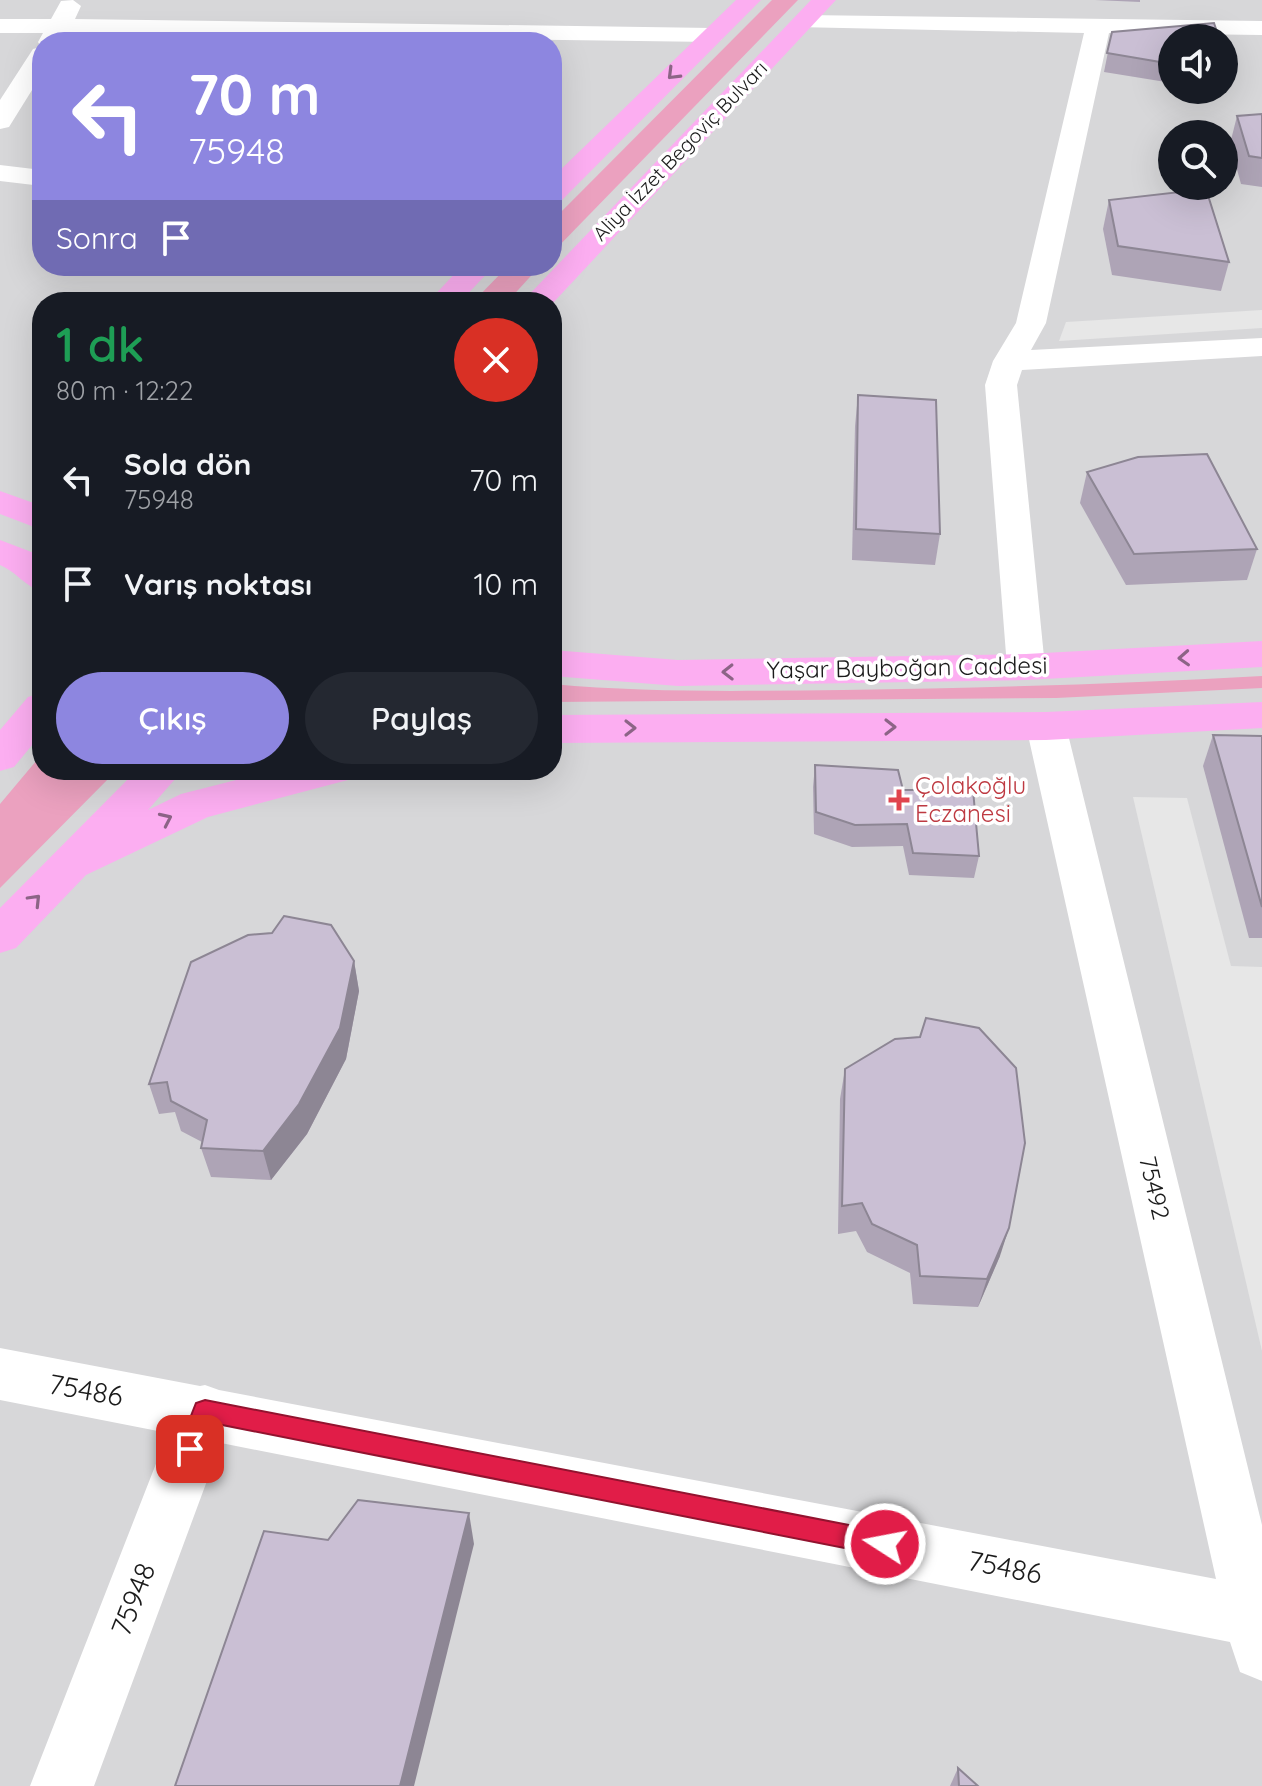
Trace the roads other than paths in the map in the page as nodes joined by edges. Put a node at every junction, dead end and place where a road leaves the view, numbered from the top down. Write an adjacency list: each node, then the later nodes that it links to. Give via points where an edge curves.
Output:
1 (72, 0): 9 (street)
2 (749, 0): 11 (main road)
3 (824, 0): 4 (main road, Aliya İzzet Begoviç Bulvarı)
4 (804, 22): 6 (street); 19 (main road, Aliya İzzet Begoviç Bulvarı)
5 (0, 26): 8 (street)
6 (1098, 26): 7 (street); 23 (street, via 1031,323)
7 (1262, 28)
8 (41, 32)
9 (56, 32)
10 (562, 35): 11 (street)
11 (712, 35): 16 (main road, one-way to 16)
12 (32, 70): 13 (street)
13 (0, 121)
14 (0, 173): 15 (street)
15 (32, 177)
16 (562, 184)
17 (469, 276): 20 (main road)
18 (562, 276): 21 (main road, Aliya İzzet Begoviç Bulvarı)
19 (562, 276)
20 (453, 292)
21 (547, 292)
22 (1262, 347): 23 (street)
23 (1009, 361): 30 (street, via 1001,385)
24 (0, 502): 25 (main road)
25 (32, 515)
26 (0, 551): 27 (main road)
27 (32, 568)
28 (1262, 654): 30 (main road, Yaşar Bayboğan Caddesi, one-way to 30)
29 (562, 664): 30 (main road, Yaşar Bayboğan Caddesi, one-way to 29, via 678,673)
30 (1026, 667)
31 (1262, 715): 33 (main road)
32 (32, 718): 35 (main road)
33 (1046, 726): 34 (main road, one-way to 33); 42 (street, 75492)
34 (562, 729)
35 (0, 757)
36 (152, 780): 38 (main road)
37 (294, 780): 38 (main road, one-way to 37, via 196,805)
38 (70, 864): 39 (main road, one-way to 38)
39 (0, 936)
40 (0, 1374): 41 (street, 75486)
41 (205, 1411): 42 (street, 75486); 43 (street, 75948)
42 (1256, 1602)
43 (62, 1786)

